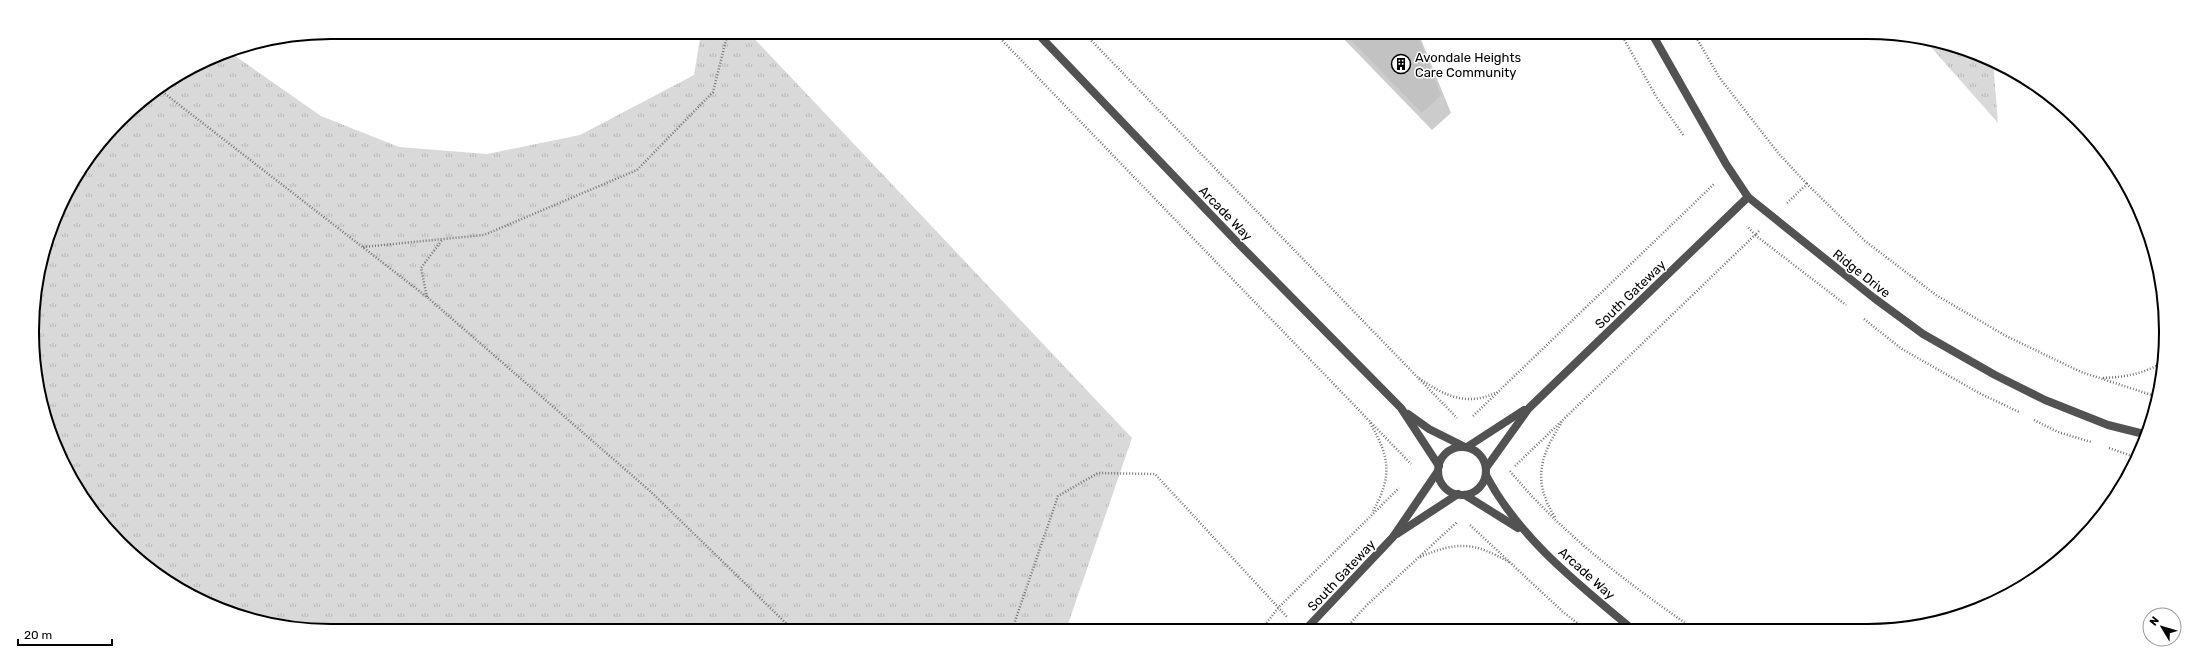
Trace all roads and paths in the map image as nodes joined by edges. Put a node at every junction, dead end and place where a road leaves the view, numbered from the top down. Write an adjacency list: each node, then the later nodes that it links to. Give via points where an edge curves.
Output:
1 (726, 39): 15 (path, via 713,92 637,170 484,235)
2 (1001, 39): 25 (path)
3 (1043, 39): 23 (street, Arcade Way, via 1237,242)
4 (1090, 39): 19 (path)
5 (1624, 39): 9 (path, via 1657,98)
6 (1655, 39): 11 (street, Ridge Drive, via 1726,164)
7 (1697, 39): 10 (path, via 1719,77 1779,154)
8 (163, 92): 16 (path)
9 (1684, 136)
10 (1807, 184): 13 (path); 20 (path, via 1865,241 1936,295 2006,336 2081,372)
11 (1748, 197): 12 (street, South Gateway); 13 (street, Ridge Drive)
12 (1733, 211): 14 (path); 21 (path, via 1716,182); 24 (street, South Gateway)
13 (1773, 217): 14 (path); 29 (street, Ridge Drive, via 1923,334 2045,400 2108,426)
14 (1755, 235): 26 (path)
15 (442, 240): 16 (path); 17 (path, via 421,268)
16 (362, 247): 17 (path)
17 (427, 297): 46 (path, via 650,491)
18 (2156, 366): 20 (path, via 2149,371)
19 (1412, 373): 21 (path, via 1456,398 1472,400 1487,397); 28 (path)
20 (2100, 378): 22 (path)
21 (1501, 390): 27 (path)
22 (2152, 395)
23 (1401, 408): 30 (street, Arcade Way, via 1429,429); 32 (street, Arcade Way, via 1423,439)
24 (1528, 408): 30 (street, South Gateway); 33 (street, South Gateway)
25 (1368, 419): 31 (path); 36 (path, via 1386,454 1387,474 1382,496)
26 (1564, 419): 39 (path, via 1546,448 1541,466 1541,485 1548,507); 39 (path, via 1510,471)
27 (1469, 420)
28 (1460, 422)
29 (2140, 433)
30 (1466, 447): 32 (street, via 1451,449 1442,459); 33 (street, via 1480,454)
31 (1413, 466)
32 (1439, 469): 35 (street, via 1444,486); 41 (street, South Gateway)
33 (1486, 471): 35 (street, via 1479,488); 40 (street, Arcade Way, via 1501,502)
34 (1401, 486): 36 (path)
35 (1462, 494): 40 (street, Arcade Way, via 1492,510); 41 (street, South Gateway)
36 (1370, 517): 44 (path)
37 (1462, 517): 42 (path)
38 (1466, 521): 43 (path)
39 (1558, 523): 53 (path, via 1635,588)
40 (1527, 534): 52 (street, Arcade Way, via 1593,597)
41 (1393, 537): 49 (street, South Gateway)
42 (1418, 558): 43 (path, via 1442,548 1462,545 1481,548); 50 (path)
43 (1513, 564): 51 (path, via 1563,612)
44 (1278, 608): 45 (path); 47 (path, via 1155,474 1098,472 1058,496); 48 (path)
45 (1292, 620)
46 (787, 624)
47 (1014, 624)
48 (1266, 624)
49 (1311, 624)
50 (1350, 624)
51 (1579, 624)
52 (1626, 624)
53 (1687, 624)

